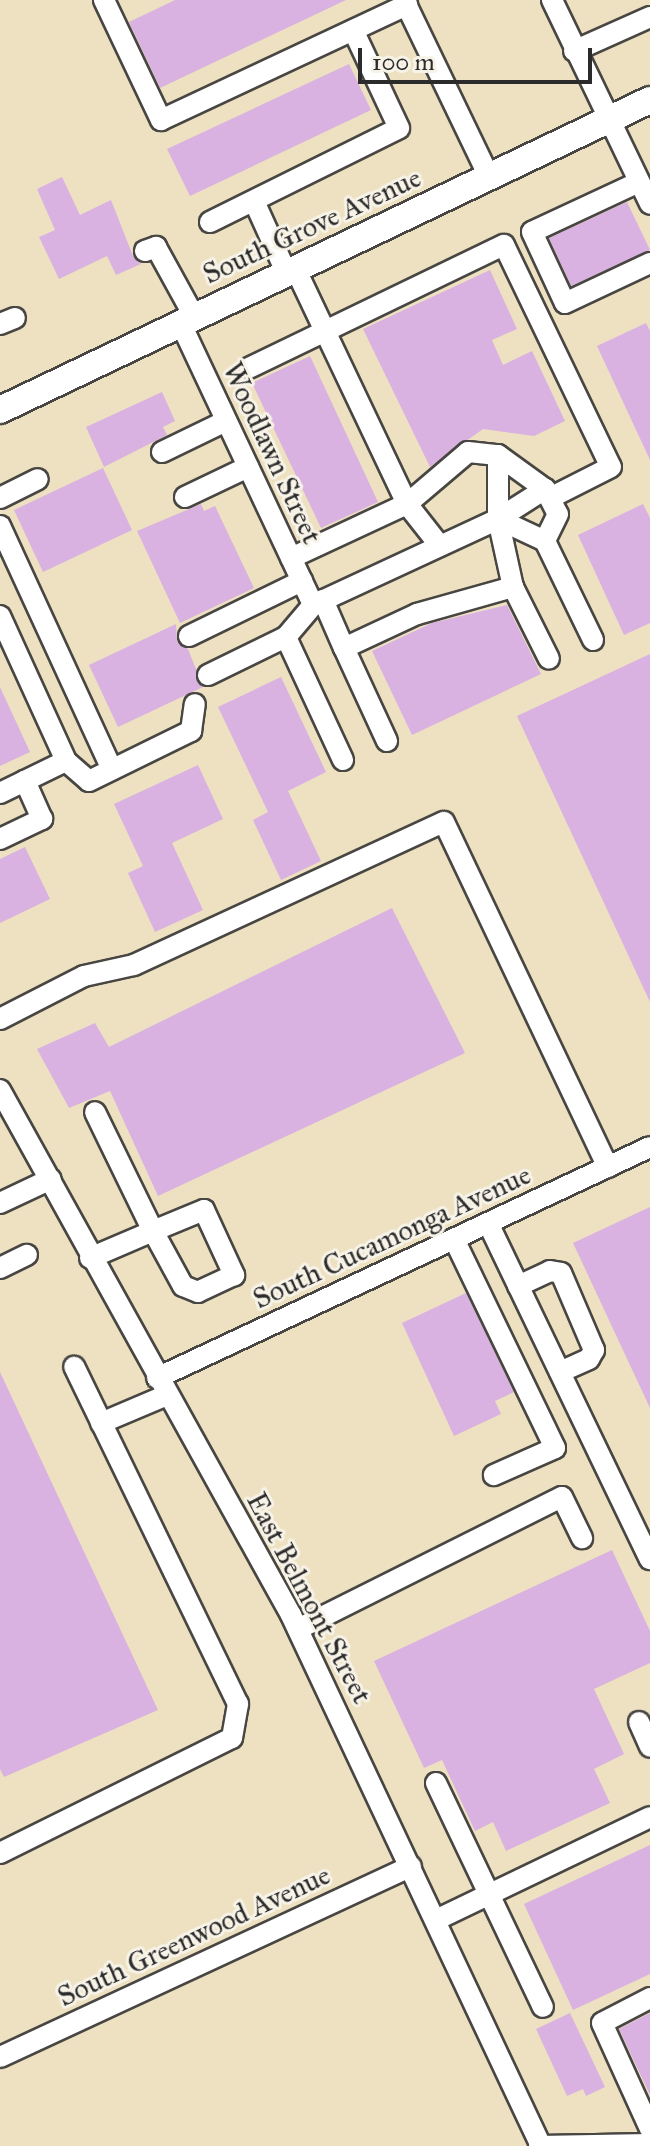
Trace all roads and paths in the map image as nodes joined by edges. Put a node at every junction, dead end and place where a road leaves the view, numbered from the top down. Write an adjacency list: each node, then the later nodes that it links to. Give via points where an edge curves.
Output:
1 (104, 0): 5 (street, via 161,120)
2 (552, 0): 6 (street)
3 (406, 2): 5 (street); 9 (street)
4 (650, 17): 6 (street)
5 (353, 30): 11 (street, via 399,128)
6 (574, 51): 8 (street)
7 (650, 100): 8 (main road, South Grove Avenue)
8 (610, 119): 9 (main road, South Grove Avenue); 10 (street)
9 (489, 177): 16 (main road, South Grove Avenue)
10 (639, 182): 12 (street); 15 (street, via 532,232 565,303)
11 (254, 201): 13 (street); 16 (street)
12 (650, 204)
13 (210, 222)
14 (145, 251): 17 (street, Woodlawn Street, via 156,247)
15 (650, 263)
16 (292, 272): 17 (main road, South Grove Avenue); 18 (street)
17 (188, 321): 20 (main road, South Grove Avenue); 21 (street, Woodlawn Street)
18 (325, 332): 19 (street); 26 (street, via 504,245 611,467); 29 (street)
19 (249, 368)
20 (0, 410)
21 (226, 421): 22 (street); 24 (street, Woodlawn Street)
22 (162, 452)
23 (498, 455): 26 (street); 29 (street, via 468,452); 30 (street)
24 (248, 467): 27 (street); 34 (street, Woodlawn Street)
25 (38, 479): 28 (street)
26 (547, 493): 30 (street); 32 (street, via 558,514)
27 (185, 497)
28 (0, 498)
29 (407, 504): 33 (street); 34 (street)
30 (498, 519): 32 (street); 33 (street); 36 (street)
31 (0, 526): 38 (street)
32 (545, 541): 42 (street)
33 (440, 546): 37 (street)
34 (291, 558): 35 (street, Woodlawn Street)
35 (302, 581): 37 (street, Woodlawn Street); 40 (street)
36 (513, 587): 43 (street, via 417,614); 45 (street)
37 (318, 602): 41 (street); 43 (street, Woodlawn Street)
38 (36, 605): 39 (street); 44 (street)
39 (1, 618): 46 (street)
40 (189, 636)
41 (286, 637): 47 (street); 50 (street)
42 (593, 640)
43 (344, 648): 49 (street, Woodlawn Street)
44 (58, 651): 46 (street); 52 (street)
45 (549, 659)
46 (23, 667): 51 (street)
47 (208, 675)
48 (195, 704): 52 (street, via 191,731)
49 (387, 741)
50 (343, 760)
51 (66, 761): 52 (street, via 89,781); 53 (street)
52 (112, 770)
53 (25, 781): 54 (street); 55 (street, via 42,819)
54 (0, 793)
55 (0, 839)
56 (0, 1019): 60 (street, via 84,976 134,965 444,822)
57 (0, 1090): 61 (street, East Belmont Street)
58 (95, 1112): 66 (street, via 153,1231)
59 (650, 1147): 60 (street, South Cucamonga Avenue)
60 (608, 1167): 63 (street, South Cucamonga Avenue)
61 (51, 1179): 62 (street); 66 (street, East Belmont Street)
62 (0, 1203)
63 (488, 1223): 64 (street, South Cucamonga Avenue); 68 (street)
64 (454, 1239): 71 (street, South Cucamonga Avenue); 73 (street, via 555,1448)
65 (27, 1255): 67 (street)
66 (90, 1258): 71 (street, East Belmont Street)
67 (0, 1268)
68 (518, 1286): 70 (street); 70 (street, via 550,1271 561,1273 594,1350 589,1359)
69 (74, 1367): 72 (street)
70 (560, 1372): 75 (street)
71 (162, 1386): 72 (street, South Cucamonga Avenue); 76 (street, East Belmont Street)
72 (101, 1423): 81 (street, via 238,1704 232,1738)
73 (494, 1475)
74 (582, 1538): 76 (street, via 562,1497)
75 (650, 1559)
76 (298, 1629): 82 (street, East Belmont Street)
77 (639, 1722): 78 (street)
78 (650, 1747)
79 (436, 1783): 83 (street)
80 (650, 1817): 83 (street)
81 (0, 1853)
82 (411, 1866): 84 (street, East Belmont Street); 87 (street, South Greenwood Avenue)
83 (488, 1895): 84 (street); 86 (street)
84 (436, 1920): 90 (street, East Belmont Street)
85 (650, 1998): 88 (street, via 602,2023)
86 (543, 2007)
87 (0, 2057)
88 (650, 2129)
89 (650, 2144): 90 (street)
90 (540, 2146)

